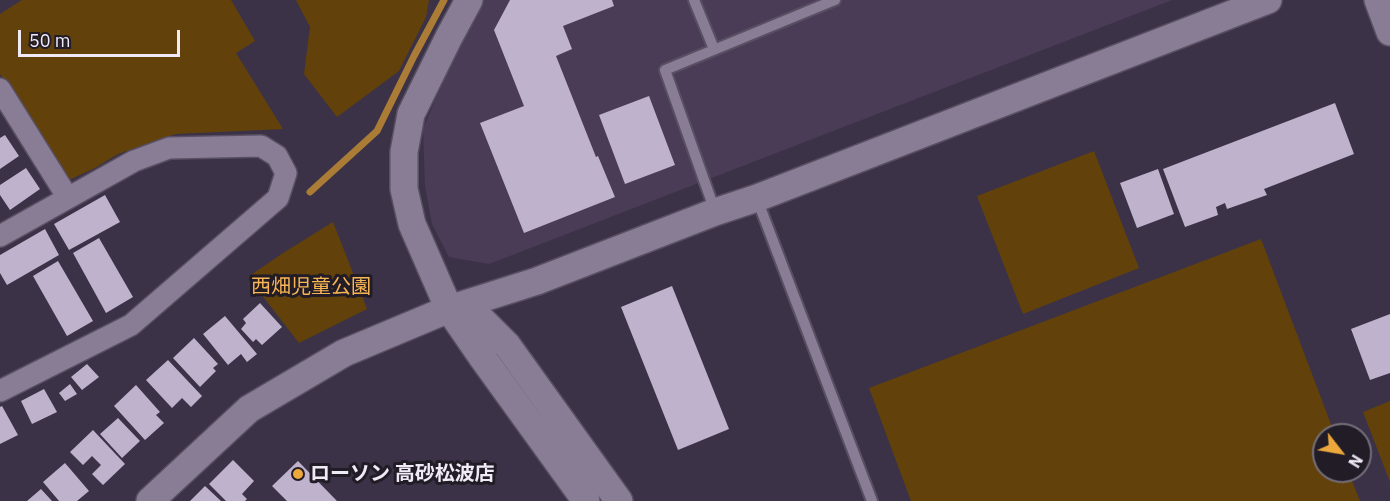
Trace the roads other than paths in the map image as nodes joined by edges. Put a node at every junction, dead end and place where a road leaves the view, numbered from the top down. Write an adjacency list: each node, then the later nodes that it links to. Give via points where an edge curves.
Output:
1 (469, 0): 13 (street, via 411,114 404,152 404,189 412,224)
2 (694, 0): 7 (lane)
3 (835, 0): 7 (lane)
4 (1268, 0): 10 (street)
5 (1378, 0): 6 (street)
6 (1390, 32)
7 (714, 49): 11 (lane, via 665,70)
8 (0, 89): 9 (street)
9 (68, 198): 12 (street); 14 (street, via 134,161 169,148 261,146 277,156 285,173 278,198 131,325)
10 (757, 198): 11 (street); 18 (lane)
11 (715, 212): 13 (street, via 537,281)
12 (0, 236)
13 (449, 309): 15 (street, via 344,353 249,409); 16 (street); 17 (street, via 482,320 507,345)
14 (0, 391)
15 (150, 501)
16 (586, 501)
17 (619, 501)
18 (872, 501)

